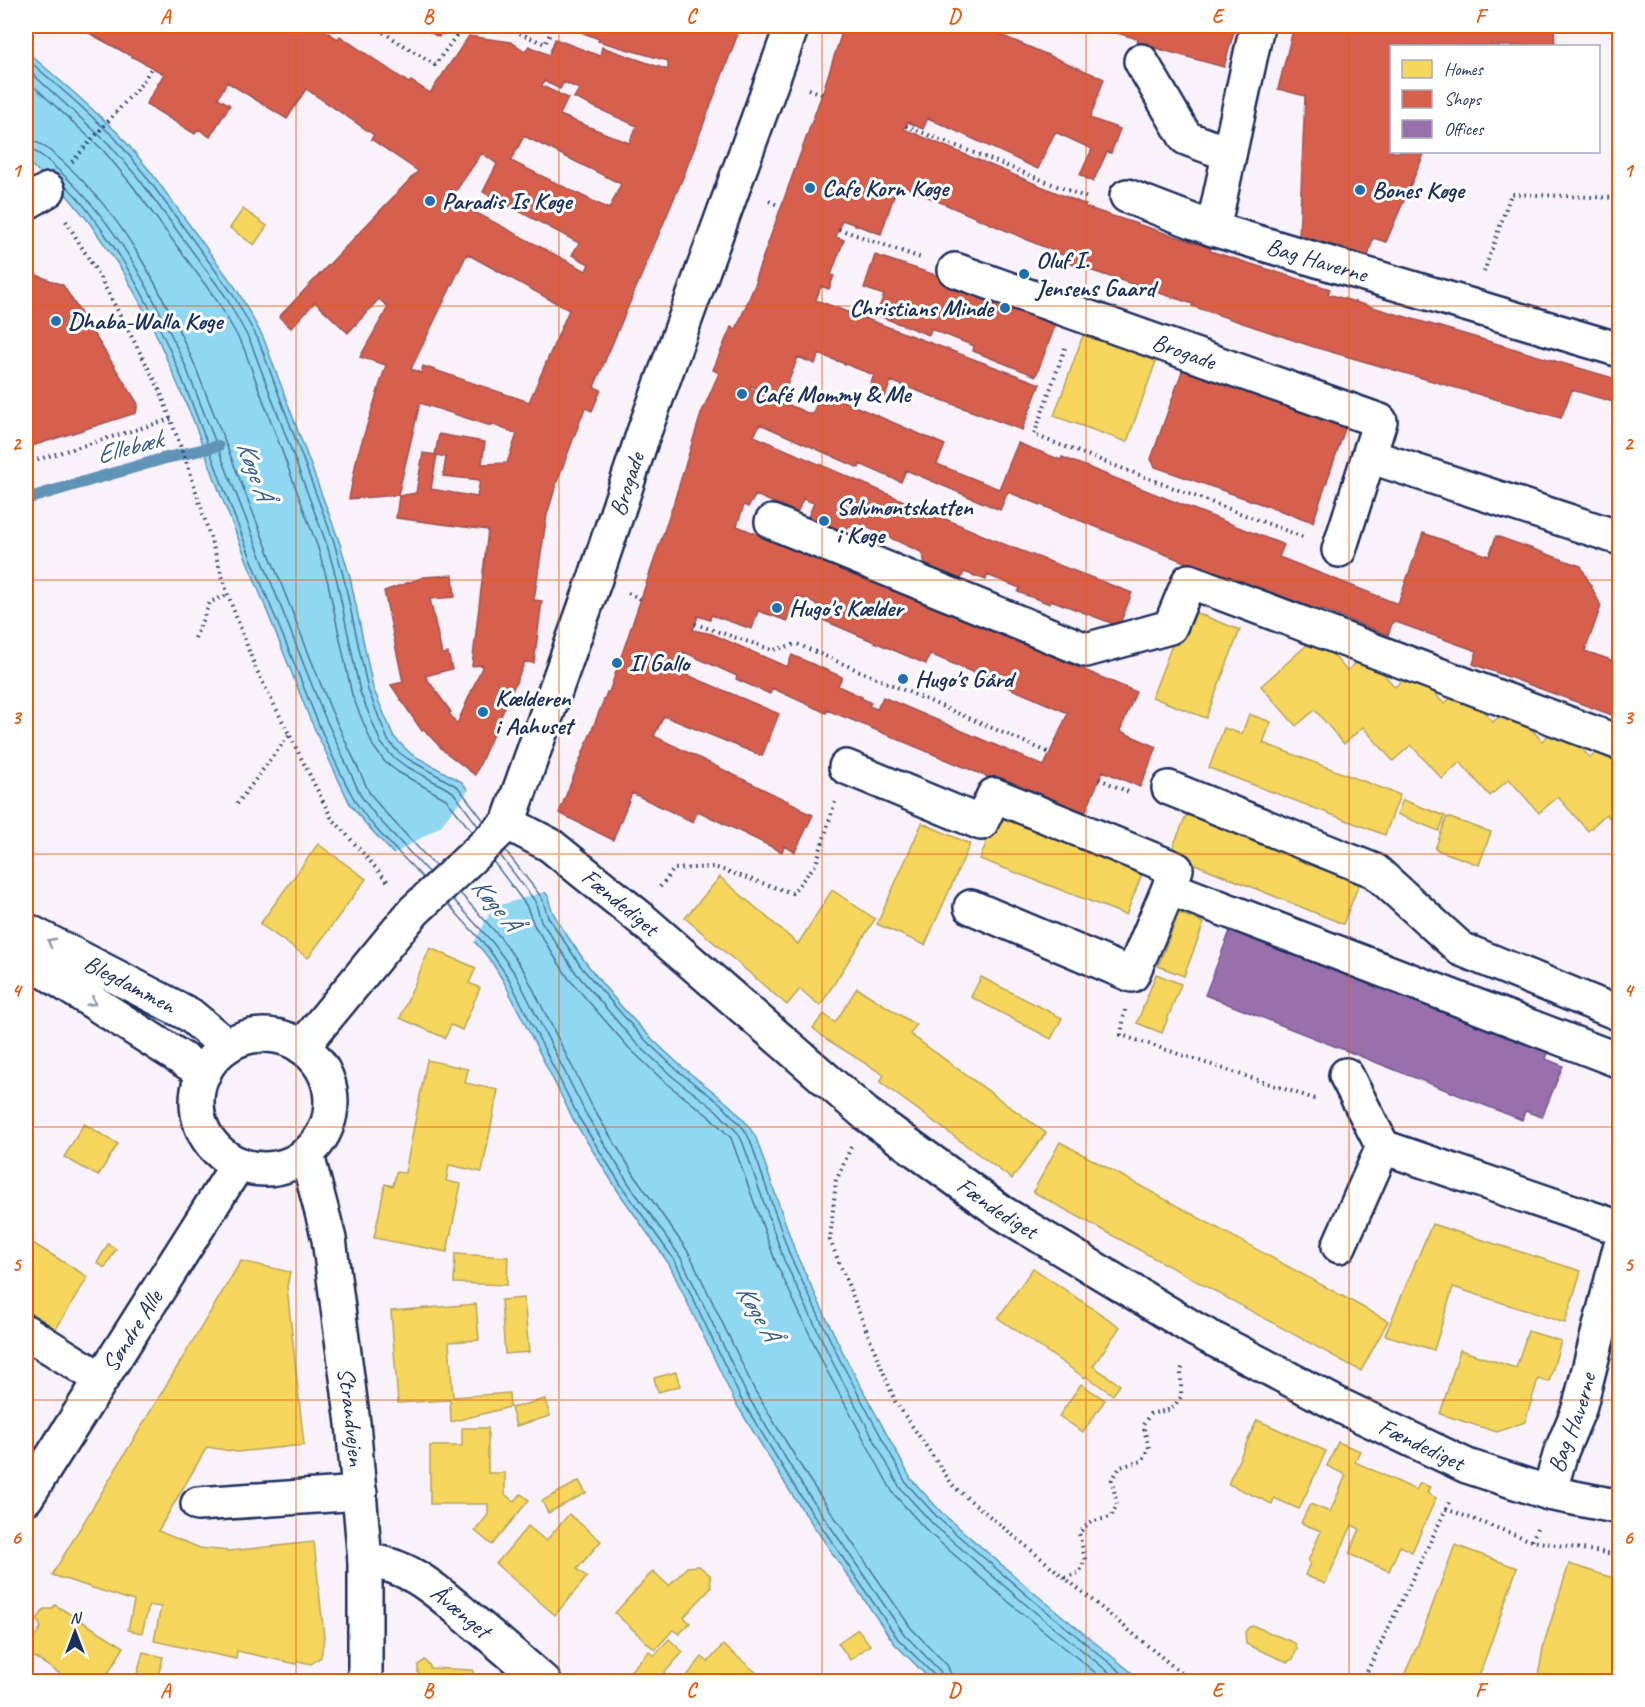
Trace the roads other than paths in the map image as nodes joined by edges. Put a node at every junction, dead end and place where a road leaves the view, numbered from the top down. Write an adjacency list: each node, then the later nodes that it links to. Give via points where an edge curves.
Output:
1 (792, 26): 16 (street, Brogade, via 644,432)
2 (1257, 26): 4 (street)
3 (1141, 61): 4 (street, via 1186,138)
4 (1229, 154): 6 (street)
5 (1127, 196): 6 (street, Bag Haverne)
6 (1213, 229): 8 (street, Bag Haverne)
7 (955, 270): 9 (street, Brogade, via 1380,421)
8 (1620, 350)
9 (1369, 456): 11 (street); 12 (street, Brogade)
10 (771, 522): 13 (street, via 1086,650 1170,627 1189,581)
11 (1620, 538)
12 (1339, 550)
13 (1620, 742)
14 (846, 767): 17 (street, via 981,823 994,795 1176,869)
15 (1168, 788): 21 (street, via 1375,871 1461,949)
16 (508, 823): 23 (street, Brogade, via 420,905); 36 (street, Fændediget, via 550,845 866,1114 1001,1212 1196,1330 1343,1407 1467,1466)
17 (1169, 888): 18 (street, via 1132,975); 24 (street)
18 (971, 907)
19 (26, 930): 22 (street, Blegdammen, one-way to 19, via 190,1015)
20 (26, 959): 25 (street, Blegdammen, one-way to 25)
21 (1620, 1014)
22 (227, 1046): 23 (street, via 265,1035 285,1038); 25 (street)
23 (302, 1047): 28 (street, via 318,1061 331,1100 329,1120 321,1139)
24 (1620, 1061)
25 (204, 1073): 29 (street, via 198,1115 206,1136 220,1153)
26 (1347, 1075): 27 (street)
27 (1383, 1147): 30 (street); 31 (street)
28 (307, 1155): 29 (street, via 274,1169); 35 (street, Strandvejen, via 329,1239)
29 (238, 1164): 34 (street, Søndre Alle)
30 (1620, 1228)
31 (1339, 1246)
32 (1620, 1248): 36 (street, Bag Haverne, via 1579,1409)
33 (26, 1332): 34 (street)
34 (101, 1379): 37 (street, Søndre Alle)
35 (360, 1493): 38 (street); 40 (street, Strandvejen)
36 (1549, 1493): 39 (street, Fændediget)
37 (26, 1498)
38 (198, 1504)
39 (1620, 1507)
40 (365, 1561): 41 (street, Strandvejen); 42 (street, Åvænget, via 407,1571 430,1586)
41 (365, 1682)
42 (544, 1682)

